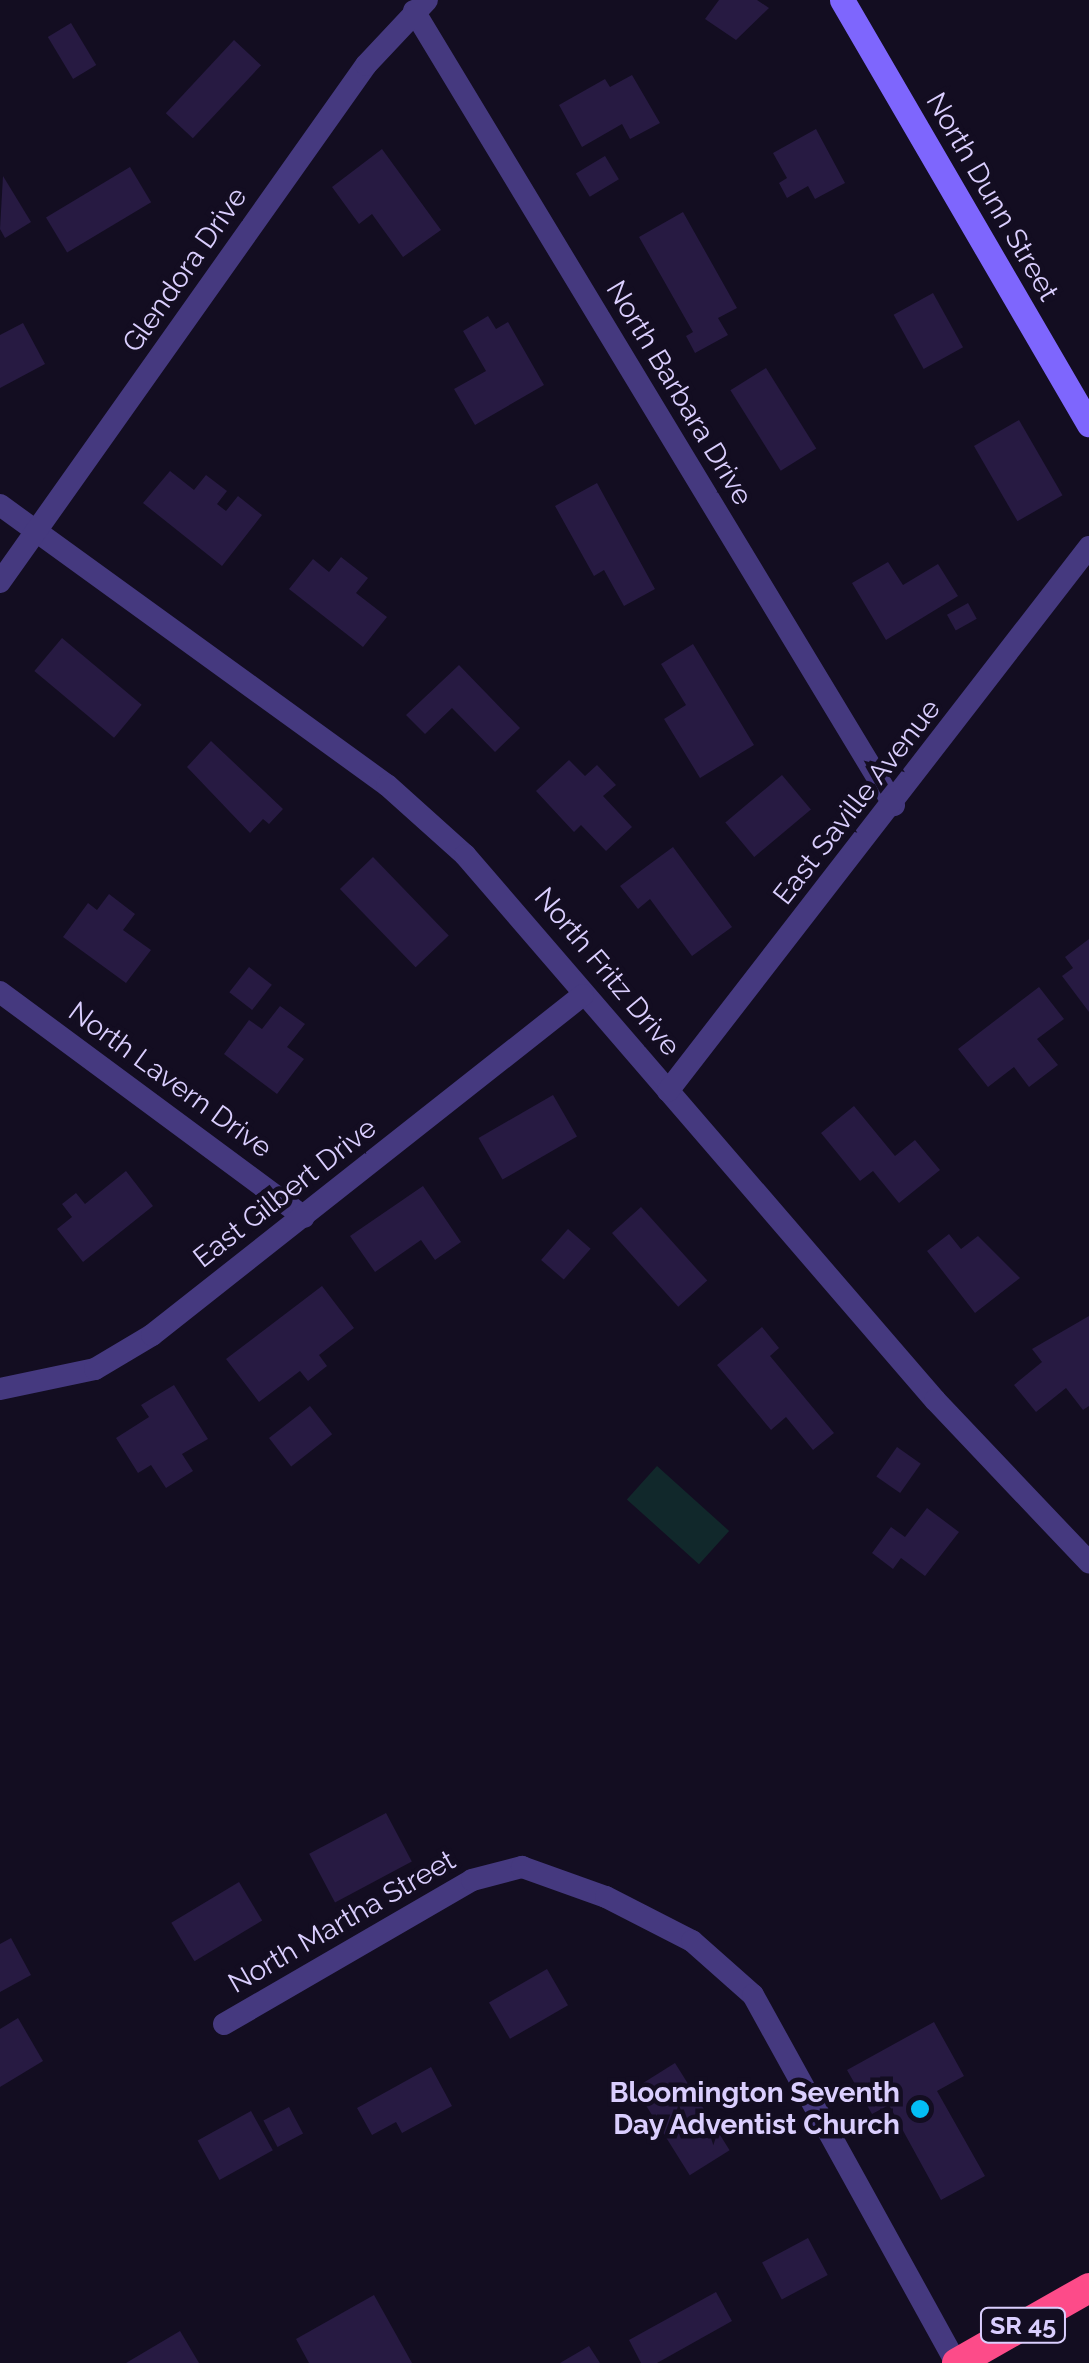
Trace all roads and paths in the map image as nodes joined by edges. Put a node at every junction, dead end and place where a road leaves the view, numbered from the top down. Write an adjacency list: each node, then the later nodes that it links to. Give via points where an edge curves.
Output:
1 (842, 0): 3 (street, North Dunn Street)
2 (420, 6): 5 (street, Glendora Drive, via 366,65); 8 (street, North Barbara Drive)
3 (1089, 424)
4 (0, 505): 5 (street, North Fritz Drive)
5 (38, 530): 7 (street, Glendora Drive); 10 (street, North Fritz Drive, via 432,822 513,905)
6 (1089, 547): 8 (street, East Saville Avenue)
7 (0, 582)
8 (894, 805): 11 (street, East Saville Avenue)
9 (0, 992): 12 (street, North Lavern Drive)
10 (583, 996): 11 (street, North Fritz Drive); 12 (street, East Gilbert Drive)
11 (668, 1091): 14 (street, North Fritz Drive, via 936,1400)
12 (304, 1218): 13 (street, East Gilbert Drive, via 123,1354 67,1378)
13 (0, 1389)
14 (1089, 1562)
15 (224, 2024): 17 (street, North Martha Street, via 472,1880 522,1867 606,1897 692,1940 753,1995)
16 (1089, 2288): 17 (highway, SR 45)
17 (956, 2363)

